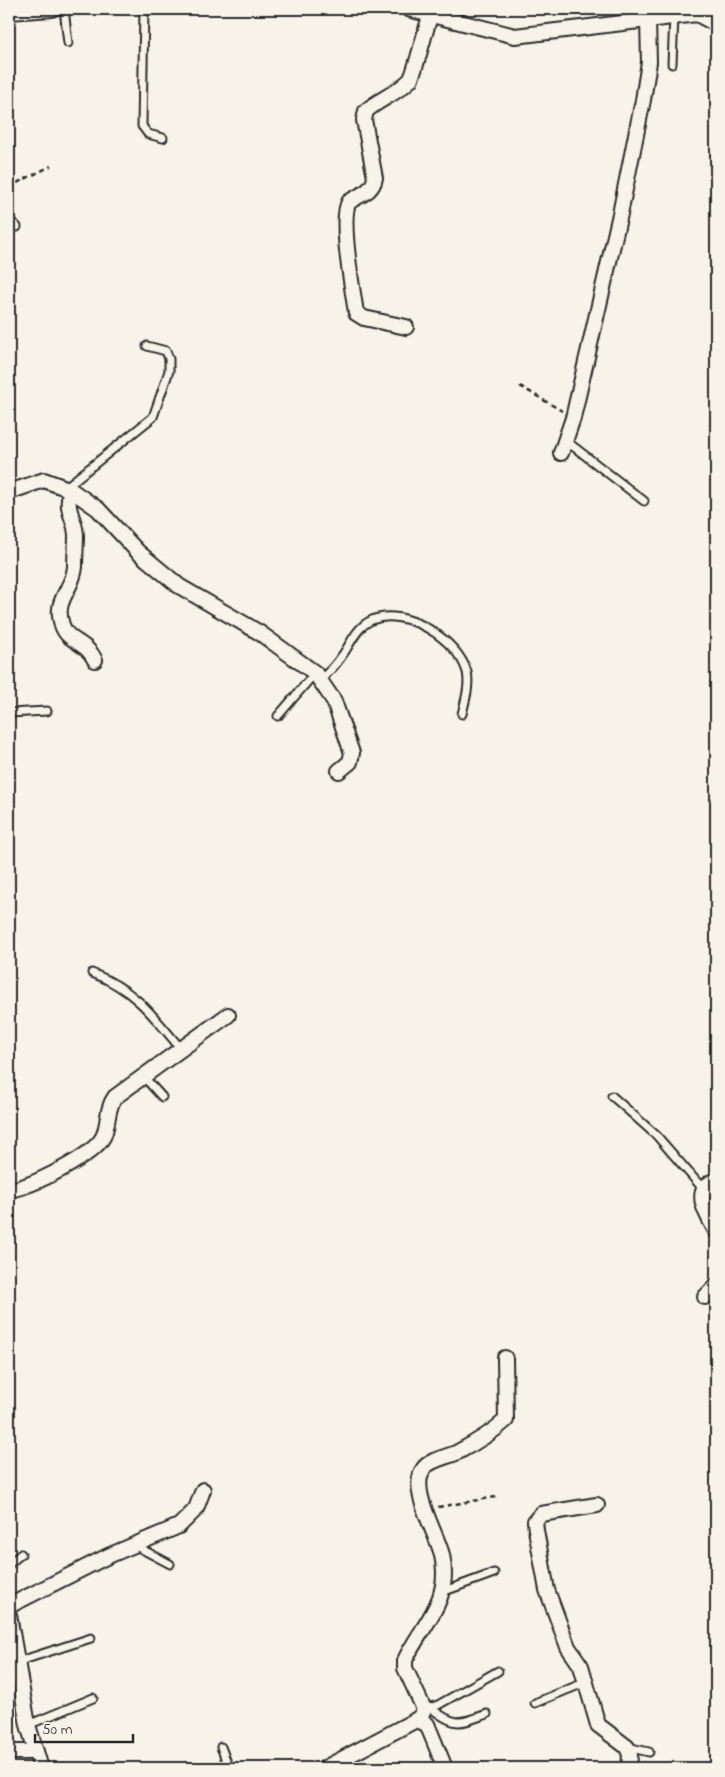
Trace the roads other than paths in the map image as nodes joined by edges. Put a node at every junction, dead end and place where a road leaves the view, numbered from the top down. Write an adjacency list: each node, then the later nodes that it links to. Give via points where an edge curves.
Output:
1 (52, 9): 6 (street)
2 (64, 9): 11 (lane)
3 (144, 9): 13 (lane, via 142,126 148,134)
4 (408, 9): 7 (street)
5 (698, 11): 8 (street); 10 (street)
6 (9, 12)
7 (431, 14): 9 (street, via 516,36); 16 (street, via 413,76 366,110 364,120 375,178 367,192 349,202 346,214 347,250 356,313 364,318)
8 (674, 16): 9 (street); 12 (lane)
9 (648, 20): 18 (street, via 649,62 643,100 573,418)
10 (716, 24)
11 (68, 43)
12 (672, 64)
13 (163, 138)
14 (9, 219): 15 (lane)
15 (17, 227)
16 (406, 327)
17 (148, 346): 19 (lane, via 166,351 169,358 153,417)
18 (563, 447): 21 (lane)
19 (68, 489): 20 (street, via 44,480); 22 (street, via 68,508 76,535 75,569 58,608 59,618 66,635 88,648); 23 (street, via 98,509 138,552 179,586 260,633)
20 (9, 492)
21 (644, 501)
22 (95, 660)
23 (318, 676): 26 (lane, via 341,657 359,628 373,620 414,621 434,631 456,652 467,672 468,686); 27 (lane); 28 (street, via 343,723 352,753 350,762)
24 (47, 711): 25 (lane)
25 (9, 713)
26 (462, 714)
27 (278, 716)
28 (339, 771)
29 (92, 974): 31 (lane, via 115,982 140,1000)
30 (228, 1015): 31 (street)
31 (180, 1049): 32 (street)
32 (143, 1076): 34 (lane); 36 (street, via 111,1102 102,1138 85,1154 53,1174)
33 (612, 1096): 37 (lane, via 657,1136)
34 (162, 1097)
35 (716, 1180): 37 (street)
36 (9, 1190)
37 (704, 1190): 38 (street, via 702,1205)
38 (716, 1231)
39 (716, 1286): 40 (street)
40 (705, 1297)
41 (504, 1358): 49 (street, via 506,1420 457,1453 426,1466 420,1474 421,1499 442,1554)
42 (203, 1490): 44 (street, via 196,1509 179,1526)
43 (597, 1505): 55 (street, via 541,1514 535,1521 547,1590 568,1647)
44 (133, 1545): 47 (lane); 50 (street)
45 (22, 1554): 46 (lane)
46 (9, 1564)
47 (170, 1564)
48 (494, 1573): 49 (lane)
49 (442, 1592): 58 (street, via 438,1608 405,1660 405,1668)
50 (9, 1606)
51 (9, 1615): 53 (street)
52 (91, 1638): 53 (lane)
53 (17, 1662): 60 (street)
54 (498, 1671): 58 (lane)
55 (586, 1682): 57 (lane); 62 (street, via 598,1725)
56 (93, 1698): 60 (lane)
57 (535, 1703)
58 (424, 1712): 59 (lane, via 458,1723); 68 (street); 69 (street)
59 (487, 1714)
60 (28, 1725): 64 (street)
61 (221, 1747): 67 (lane)
62 (627, 1747): 65 (lane); 70 (street)
63 (9, 1752): 64 (street)
64 (36, 1752): 66 (street)
65 (649, 1752)
66 (41, 1768)
67 (229, 1768)
68 (325, 1768)
69 (446, 1768)
70 (629, 1768)

